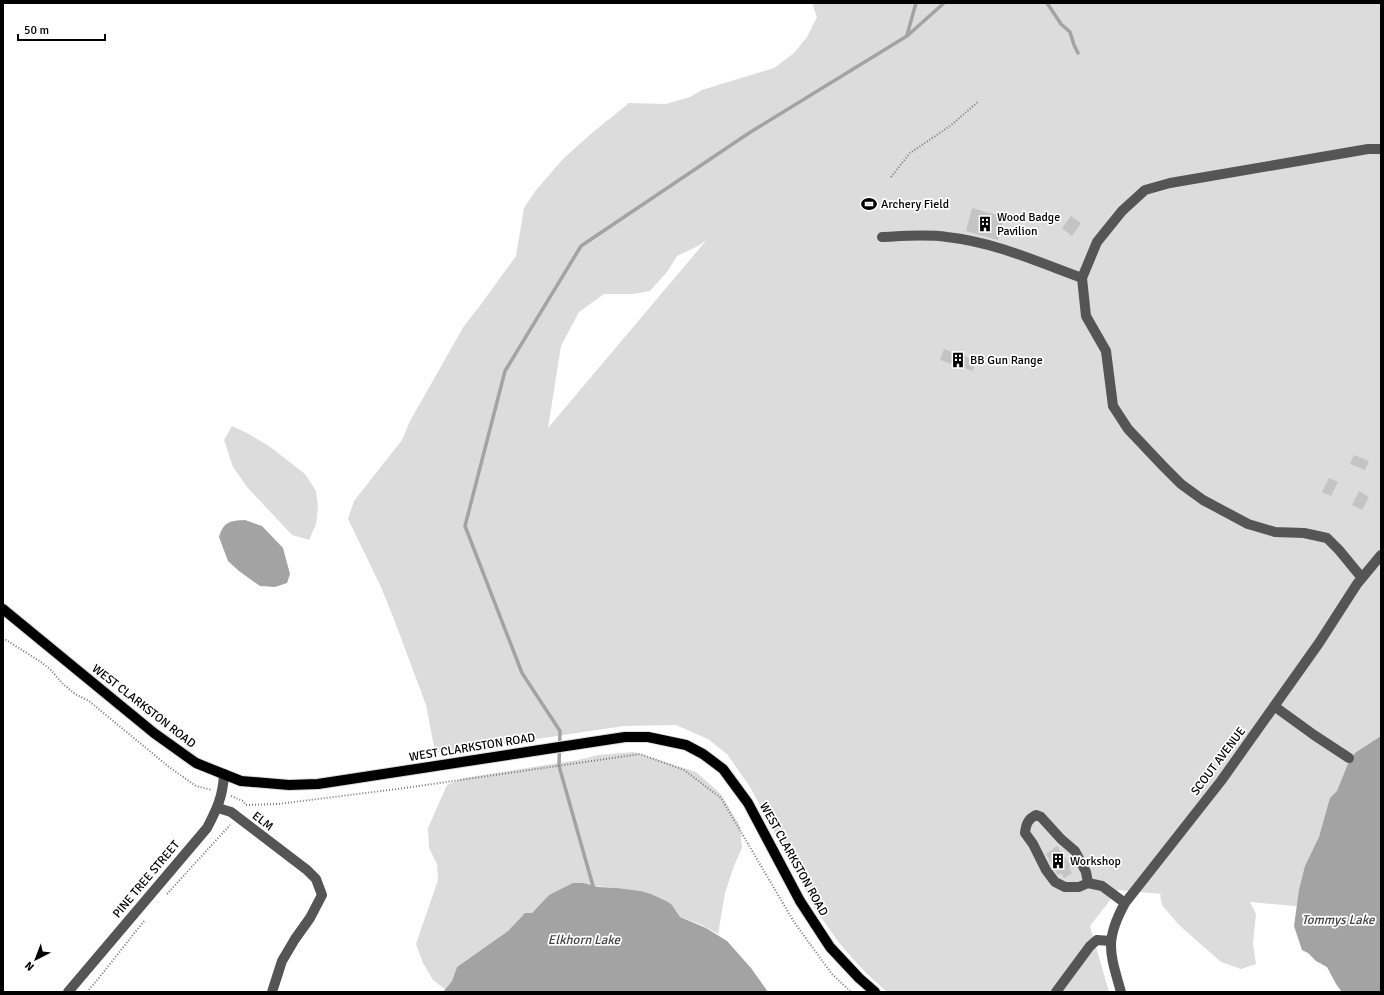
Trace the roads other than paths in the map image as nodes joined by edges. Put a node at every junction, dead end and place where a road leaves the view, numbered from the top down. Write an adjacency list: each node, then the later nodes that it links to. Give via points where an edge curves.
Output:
1 (1381, 149): 3 (street, via 1368,148 1170,183 1145,190 1122,211 1097,242)
2 (882, 237): 3 (street, via 947,237 982,243)
3 (1082, 278): 5 (street, via 1086,316 1106,351 1113,406 1128,429 1181,484 1203,500 1248,524 1275,532 1304,533 1326,538)
4 (1381, 555): 5 (street, SCOUT AVENUE)
5 (1362, 578): 7 (street, SCOUT AVENUE)
6 (3, 609): 9 (main road, WEST CLARKSTON ROAD, via 154,733 196,763)
7 (1274, 706): 8 (street); 12 (street, SCOUT AVENUE, via 1221,780)
8 (1349, 758)
9 (224, 774): 10 (street, PINE TREE STREET, via 224,788); 16 (main road, WEST CLARKSTON ROAD, via 241,781 289,785 318,784 625,737 648,736 686,745 723,769 748,803 800,901 830,947)
10 (218, 808): 14 (street, PINE TREE STREET, via 207,828); 15 (street, ELM, via 231,812 291,858 316,879 322,895 282,961)
11 (1088, 883): 11 (street, via 1065,888 1055,882 1025,832 1030,818 1036,815 1041,817 1061,840 1075,851 1086,872); 12 (street, via 1102,886)
12 (1125, 903): 13 (street, SCOUT AVENUE, via 1116,920)
13 (1111, 941): 17 (street, via 1097,940 1090,946); 18 (street, SCOUT AVENUE, via 1111,955)
14 (68, 992)
15 (272, 992)
16 (875, 992)
17 (1056, 992)
18 (1121, 992)

